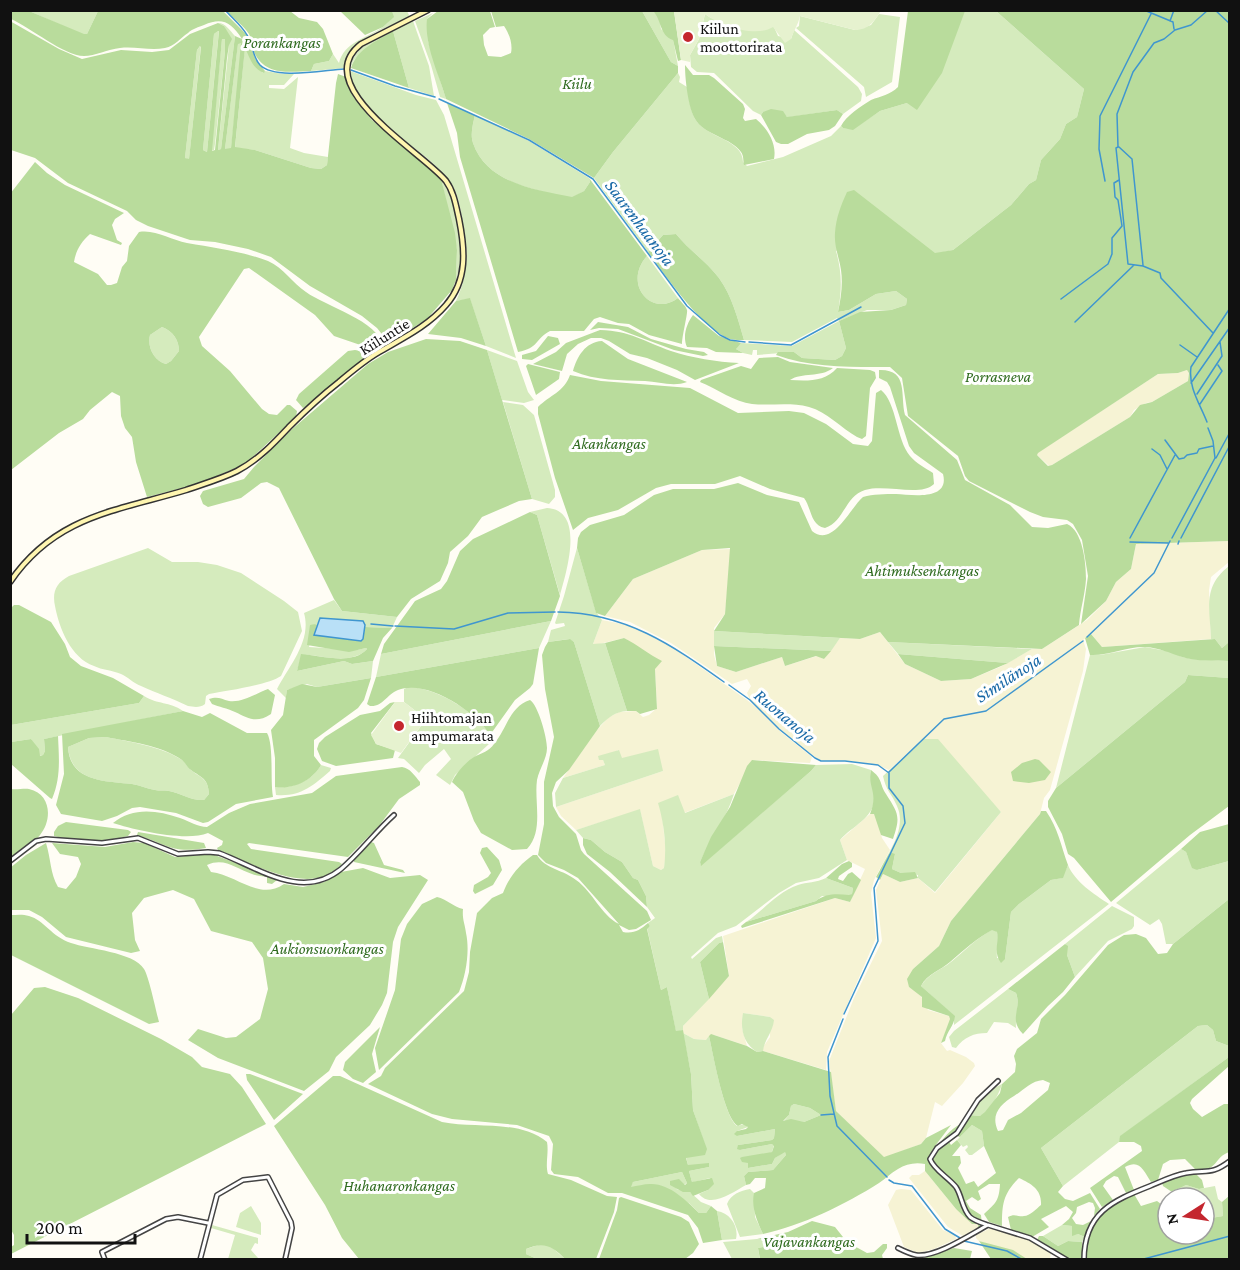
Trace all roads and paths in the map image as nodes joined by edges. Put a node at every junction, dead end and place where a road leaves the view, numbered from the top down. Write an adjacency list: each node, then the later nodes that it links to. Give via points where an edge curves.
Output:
1 (428, 10): 2 (street, Kiiluntie, via 361,44 352,54 347,71 352,88 368,111 440,174 452,191 465,259 448,302 428,322 338,383 250,464 223,477 71,526 43,546)
2 (10, 582)
3 (394, 815): 4 (street, via 341,869 309,883 285,879 219,853 178,854 138,838 102,843 42,839)
4 (10, 861)
5 (998, 1081): 8 (street, via 978,1100 957,1133 937,1148 930,1159 954,1185 967,1214)
6 (1230, 1161): 14 (street, via 1211,1172 1174,1176 1109,1205 1090,1229)
7 (208, 1223): 10 (street, via 178,1217 166,1219 102,1252); 11 (street); 12 (street, via 221,1191 243,1180 268,1177 291,1222)
8 (988, 1225): 9 (street, via 926,1254 916,1255); 13 (street, via 1030,1238)
9 (898, 1248)
10 (105, 1260)
11 (200, 1260)
12 (285, 1260)
13 (1067, 1260)
14 (1084, 1260)

